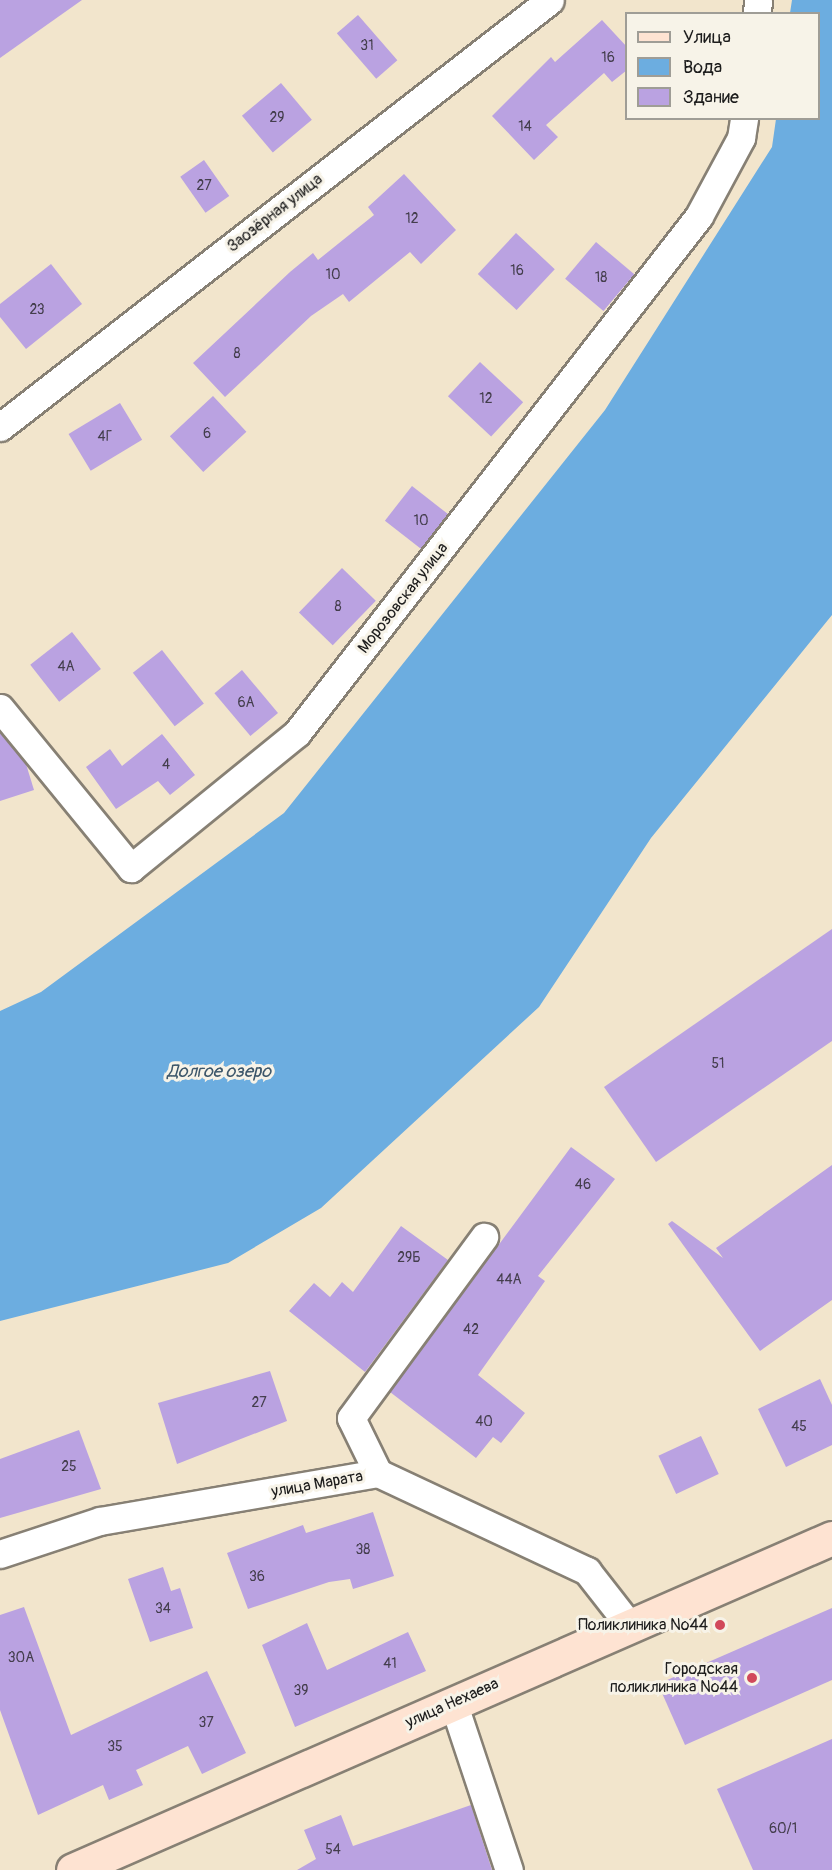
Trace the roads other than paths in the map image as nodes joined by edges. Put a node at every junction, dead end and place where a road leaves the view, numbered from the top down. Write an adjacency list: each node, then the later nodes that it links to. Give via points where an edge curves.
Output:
1 (550, 0): 3 (street, Заозёрная улица)
2 (744, 120): 4 (street, Морозовская улица, via 741,138 699,216 297,733 131,868)
3 (0, 427)
4 (0, 708)
5 (484, 1237): 6 (street, via 351,1418)
6 (378, 1473): 8 (street, улица Марата, via 100,1521); 9 (street, улица Марата, via 587,1571)
7 (832, 1538): 9 (street, улица Нехаева)
8 (0, 1554)
9 (630, 1626): 10 (street, улица Нехаева)
10 (453, 1702): 11 (street, улица Нехаева); 12 (street)
11 (73, 1870)
12 (508, 1870)

